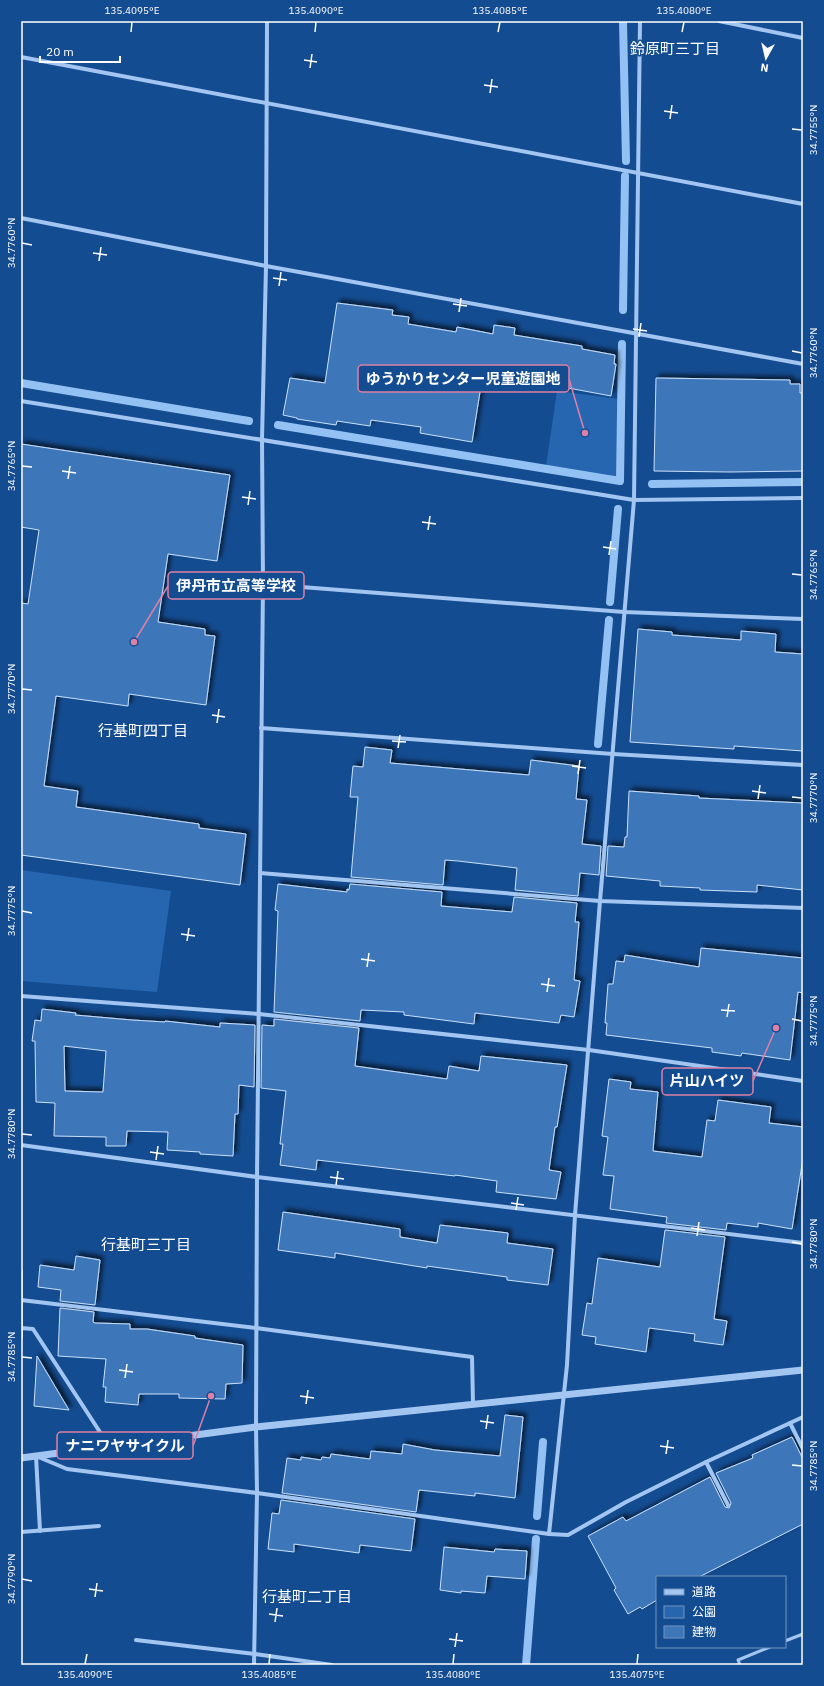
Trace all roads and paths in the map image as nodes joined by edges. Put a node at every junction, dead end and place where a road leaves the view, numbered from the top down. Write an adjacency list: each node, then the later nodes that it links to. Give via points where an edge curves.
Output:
1 (267, 21): 6 (street)
2 (640, 21): 7 (street)
3 (719, 21): 4 (street)
4 (803, 38)
5 (21, 57): 6 (street)
6 (266, 103): 7 (street); 10 (street)
7 (638, 172): 8 (street); 11 (street)
8 (803, 204)
9 (21, 218): 10 (street)
10 (266, 266): 11 (street); 14 (street)
11 (636, 334): 12 (street); 16 (street)
12 (803, 364)
13 (21, 401): 14 (street)
14 (262, 440): 16 (street); 17 (street)
15 (803, 498): 16 (street)
16 (634, 500): 18 (street)
17 (263, 584): 18 (street); 20 (street)
18 (624, 612): 19 (street); 21 (street)
19 (803, 618)
20 (261, 728): 21 (street); 23 (street)
21 (613, 754): 22 (street); 24 (street)
22 (803, 765)
23 (260, 873): 24 (street); 27 (street)
24 (600, 901): 25 (street); 28 (street)
25 (803, 908)
26 (21, 996): 27 (street)
27 (259, 1014): 28 (street); 31 (street)
28 (589, 1050): 29 (street); 32 (street)
29 (803, 1081)
30 (21, 1145): 31 (street)
31 (257, 1177): 32 (street); 37 (street)
32 (575, 1215): 33 (street); 40 (street)
33 (803, 1243)
34 (21, 1271): 35 (street)
35 (22, 1300): 36 (street); 37 (street)
36 (21, 1328): 38 (street); 45 (street, via 33,1329)
37 (256, 1328): 41 (street, via 472,1357); 44 (street)
38 (21, 1338)
39 (803, 1370): 40 (street)
40 (564, 1394): 41 (street); 55 (street)
41 (473, 1404): 44 (street)
42 (803, 1417): 43 (street)
43 (790, 1423): 46 (street); 49 (street)
44 (256, 1427): 45 (street); 50 (street)
45 (108, 1446): 47 (street)
46 (803, 1449)
47 (36, 1456): 48 (street); 50 (street, via 67,1469); 53 (street)
48 (21, 1458)
49 (706, 1462): 51 (street); 55 (street, via 626,1502 568,1535)
50 (257, 1493): 55 (street); 60 (street)
51 (728, 1505)
52 (99, 1526): 53 (street)
53 (40, 1531): 54 (street)
54 (21, 1532)
55 (549, 1534)
56 (803, 1634): 58 (lane)
57 (136, 1640): 60 (street)
58 (786, 1641)
59 (768, 1648): 63 (lane, via 738,1660)
60 (255, 1654): 61 (street); 62 (street)
61 (254, 1665)
62 (332, 1665)
63 (740, 1665)

